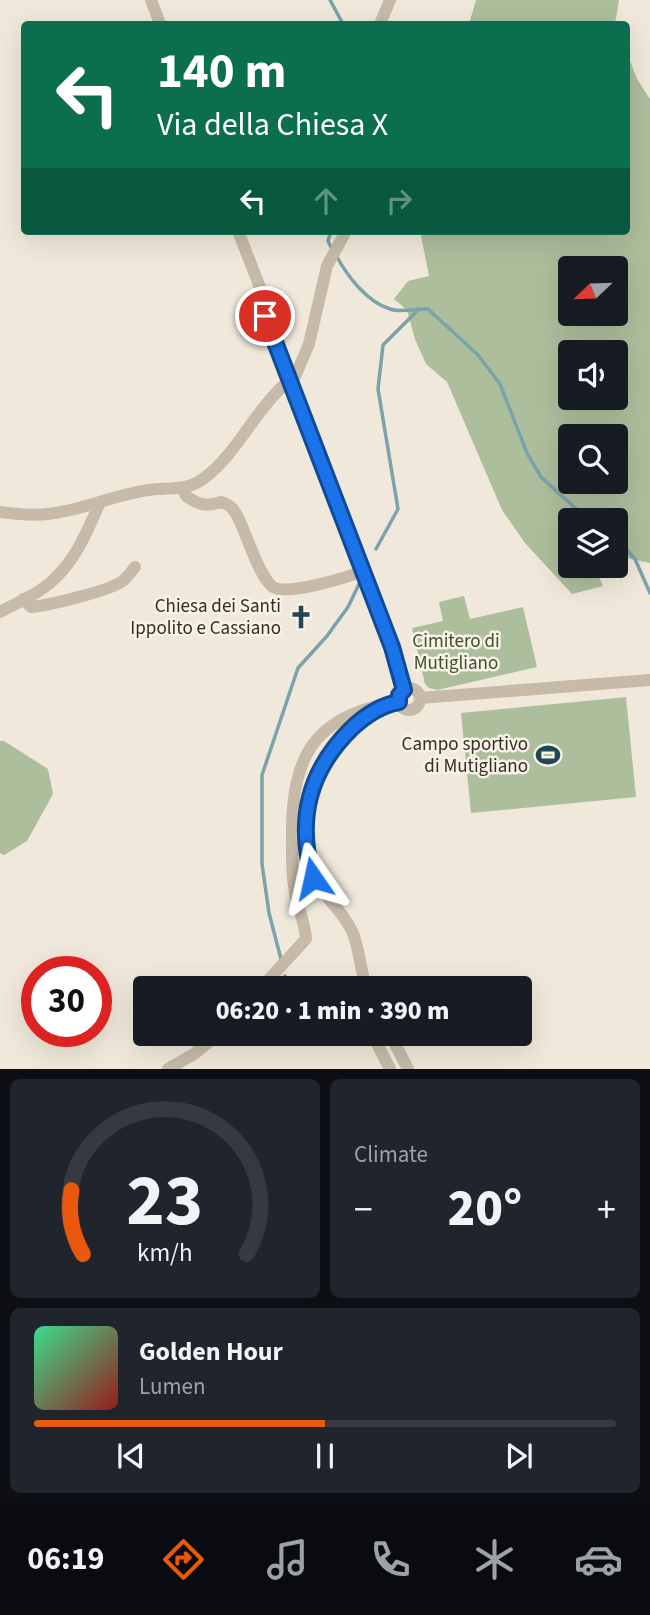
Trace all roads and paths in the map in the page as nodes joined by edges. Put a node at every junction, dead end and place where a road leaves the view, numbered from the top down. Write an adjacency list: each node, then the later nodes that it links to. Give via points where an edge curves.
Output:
1 (151, 0): 3 (street)
2 (390, 0): 4 (street)
3 (159, 21)
4 (381, 21)
5 (240, 235): 7 (street)
6 (344, 235): 7 (street, via 330,260 309,344)
7 (291, 386): 8 (street, via 275,393 215,469); 12 (street)
8 (183, 488): 9 (street, via 138,492); 12 (street, via 186,496 202,505 220,502 233,508 273,587 286,590 333,582)
9 (100, 502): 10 (street, via 46,515); 13 (street, via 73,558 40,591)
10 (0, 512)
11 (135, 567): 13 (street, via 111,587 44,606 31,607)
12 (363, 570): 16 (street, via 392,647)
13 (23, 599): 14 (street)
14 (0, 612)
15 (650, 680): 17 (street)
16 (402, 696): 17 (street, via 414,690); 17 (street, via 404,708 413,709); 18 (street)
17 (420, 698)
18 (385, 704): 19 (street, via 331,725 303,759 292,803 292,865 306,939); 20 (street, via 360,721 323,762 308,800 306,824 313,878 345,916)
19 (272, 976)
20 (363, 976)
21 (204, 1046): 24 (street)
22 (378, 1046): 25 (street)
23 (396, 1046): 26 (street)
24 (168, 1069)
25 (390, 1069)
26 (408, 1069)

